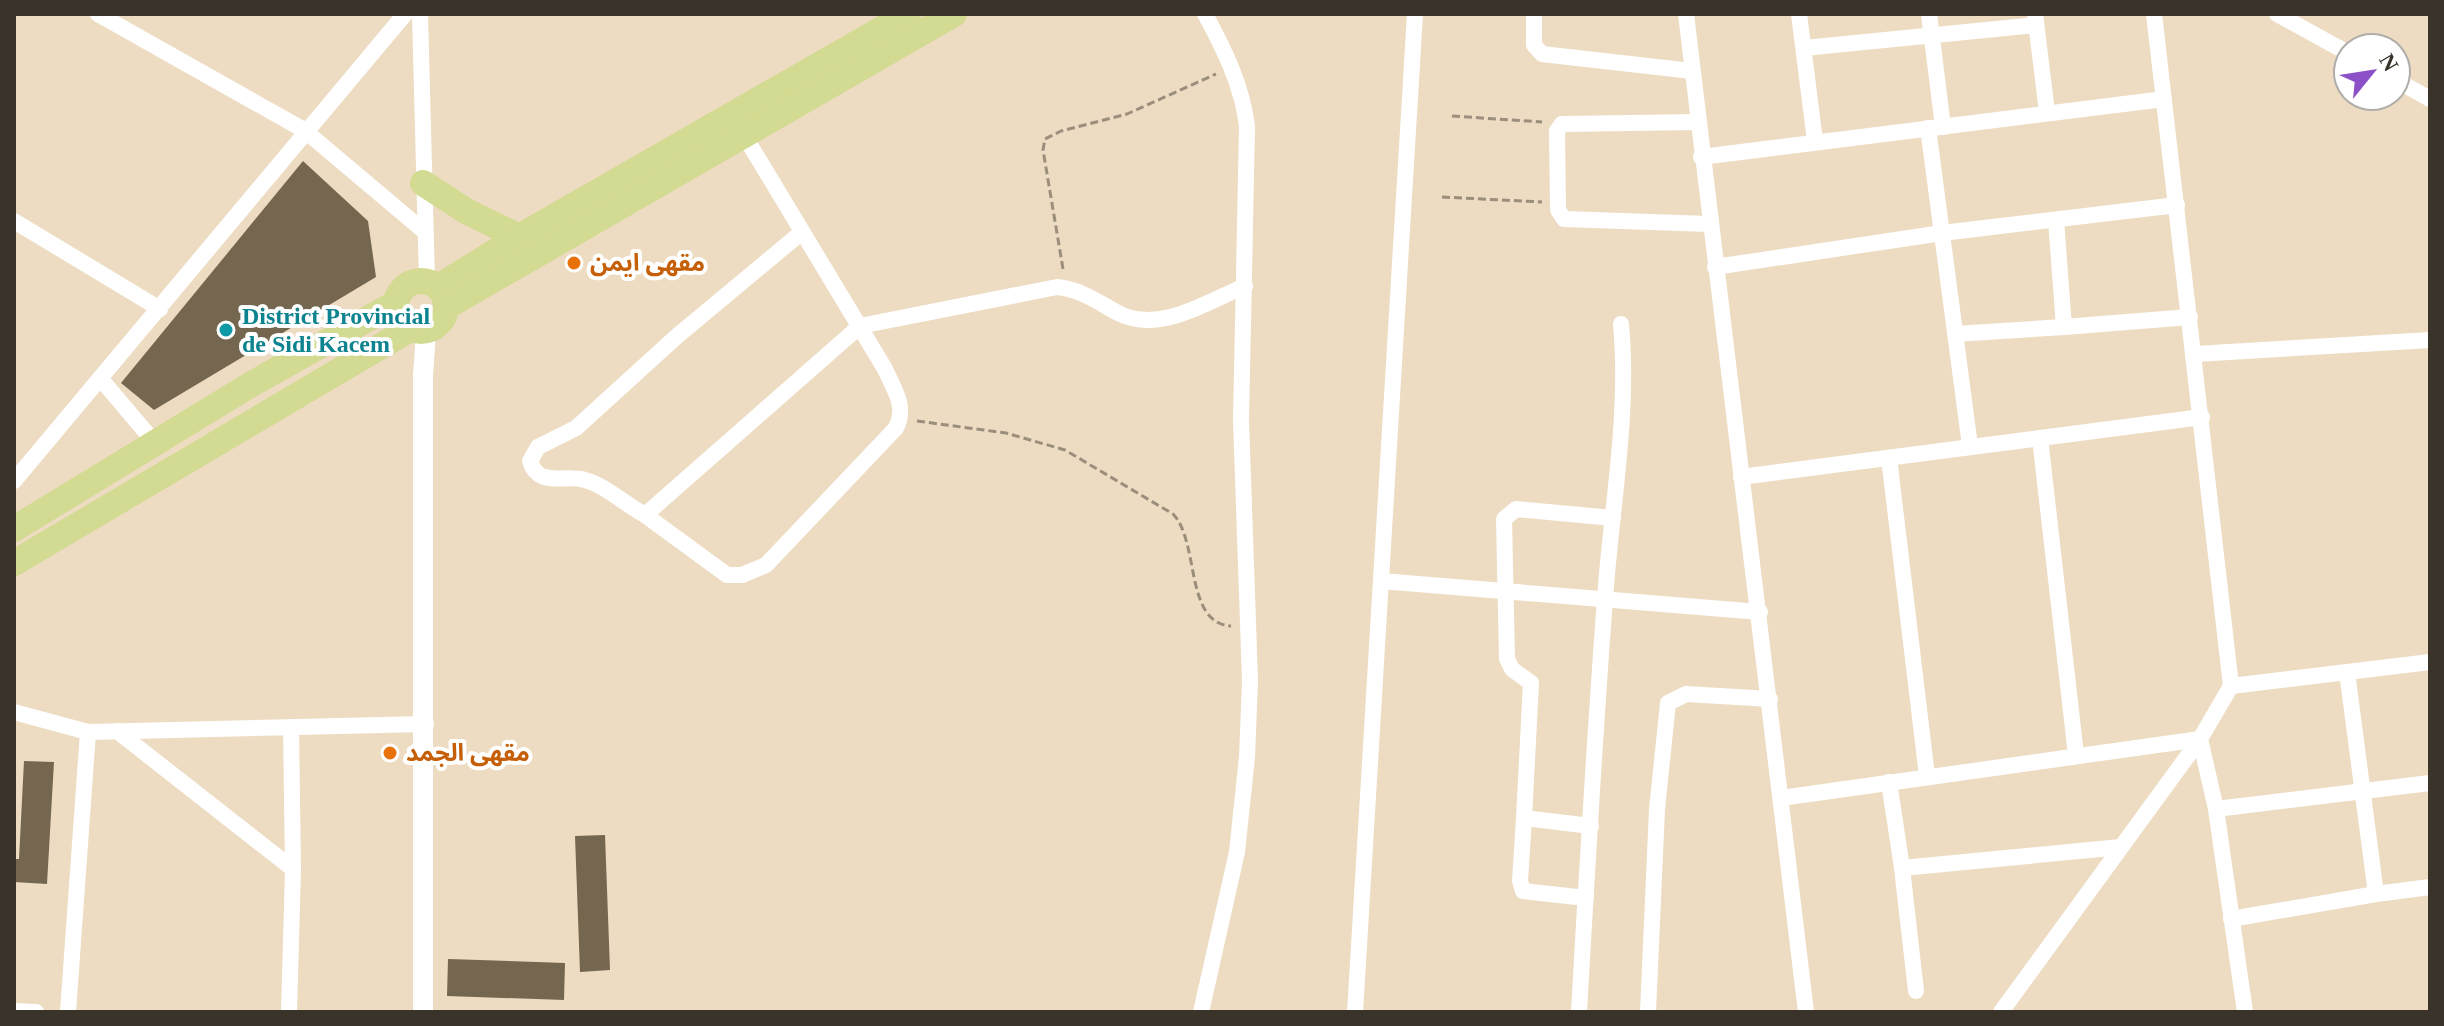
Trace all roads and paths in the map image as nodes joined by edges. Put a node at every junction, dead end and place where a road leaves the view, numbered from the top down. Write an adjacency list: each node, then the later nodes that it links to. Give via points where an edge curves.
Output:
1 (98, 14): 29 (street)
2 (405, 14): 29 (street)
3 (420, 14): 32 (street)
4 (908, 14): 27 (main road)
5 (954, 14): 27 (main road)
6 (1205, 14): 18 (street)
7 (1415, 14): 70 (street)
8 (1534, 14): 19 (street, via 1534,45 1542,54)
9 (1686, 14): 19 (street)
10 (1799, 14): 17 (street)
11 (1929, 14): 15 (street)
12 (2154, 14): 21 (street)
13 (2277, 14): 16 (street)
14 (2035, 20): 15 (street); 23 (street)
15 (1932, 37): 17 (street); 28 (street)
16 (2332, 44)
17 (1804, 48): 30 (street)
18 (1230, 67): 44 (street, via 1244,101 1247,126); 45 (path, via 1127,114 1045,139)
19 (1692, 71): 25 (street)
20 (2412, 89): 22 (street)
21 (2164, 99): 23 (street); 35 (street)
22 (2430, 99)
23 (2047, 112): 28 (street)
24 (1452, 116): 26 (path)
25 (1697, 122): 26 (street); 31 (street)
26 (1562, 124): 34 (street, via 1557,131)
27 (738, 126): 40 (street); 42 (main road); 46 (main road)
28 (1936, 127): 30 (street); 41 (street)
29 (304, 130): 39 (street); 48 (street)
30 (1815, 141): 31 (street)
31 (1701, 157): 38 (street)
32 (423, 183): 39 (street); 42 (main road)
33 (1442, 197): 34 (path)
34 (1558, 203): 38 (street, via 1564,219)
35 (2177, 205): 36 (street); 49 (street)
36 (2056, 220): 41 (street); 52 (street)
37 (14, 221): 48 (street)
38 (1709, 224): 43 (street)
39 (425, 232): 46 (street)
40 (802, 232): 51 (street); 66 (street, via 576,428 531,455 531,466 545,479 587,480)
41 (1942, 233): 43 (street); 54 (street)
42 (519, 237): 46 (main road)
43 (1715, 267): 64 (street)
44 (1245, 286): 45 (street, via 1146,322); 74 (street, via 1241,420)
45 (1066, 288): 51 (street)
46 (437, 292): 47 (main road, via 410,283); 53 (main road, via 441,322)
47 (396, 303): 53 (main road, via 399,318); 61 (main road)
48 (160, 309): 57 (street)
49 (2190, 317): 52 (street); 56 (street)
50 (1621, 324): 67 (street, via 1626,392)
51 (860, 326): 59 (street, via 899,399); 66 (street)
52 (2064, 327): 54 (street)
53 (418, 330): 69 (main road); 80 (street, via 423,376)
54 (1955, 334): 62 (street)
55 (2430, 340): 56 (street)
56 (2195, 354): 58 (street)
57 (100, 378): 61 (street); 65 (street)
58 (2202, 417): 60 (street); 77 (street)
59 (901, 419): 66 (street, via 755,571 727,575); 74 (path, via 1038,441 1087,461 1173,514 1182,527 1204,611 1216,623)
60 (2040, 438): 62 (street); 85 (street)
61 (155, 443): 68 (main road)
62 (1970, 446): 63 (street)
63 (1889, 458): 64 (street); 86 (street)
64 (1741, 477): 73 (street)
65 (14, 481)
66 (645, 515)
67 (1613, 518): 71 (street, via 1509,512 1504,519); 72 (street)
68 (14, 529)
69 (14, 563)
70 (1381, 581): 71 (street); 108 (street)
71 (1507, 591): 72 (street); 92 (street, via 1508,664 1531,683)
72 (1605, 599): 73 (street); 93 (street)
73 (1760, 612): 78 (street)
74 (1248, 626): 107 (street, via 1243,806)
75 (2430, 662): 76 (street)
76 (2347, 672): 77 (street); 89 (street)
77 (2231, 686): 84 (street)
78 (1770, 699): 90 (street); 110 (street, via 1686,694 1668,703 1657,809)
79 (14, 712): 83 (street)
80 (426, 724): 81 (street); 106 (street)
81 (291, 727): 82 (street); 96 (street)
82 (117, 731): 83 (street); 96 (street)
83 (88, 732): 104 (street)
84 (2200, 739): 85 (street); 91 (street); 94 (street)
85 (2076, 755): 86 (street)
86 (1927, 776): 87 (street)
87 (1889, 782): 90 (street); 95 (street)
88 (2430, 783): 89 (street)
89 (2362, 789): 91 (street); 98 (street)
90 (1781, 798): 111 (street)
91 (2216, 809): 100 (street)
92 (1524, 818): 93 (street); 99 (street, via 1523,891)
93 (1591, 826): 99 (street)
94 (2121, 847): 95 (street); 112 (street)
95 (1902, 868): 101 (street)
96 (293, 869): 105 (street)
97 (2430, 887): 98 (street)
98 (2376, 894): 100 (street)
99 (1586, 898): 109 (street)
100 (2231, 919): 113 (street)
101 (1916, 991)
102 (14, 1011): 103 (street)
103 (36, 1012)
104 (68, 1012)
105 (289, 1012)
106 (423, 1012)
107 (1201, 1012)
108 (1355, 1012)
109 (1579, 1012)
110 (1648, 1012)
111 (1806, 1012)
112 (2001, 1012)
113 (2245, 1012)

